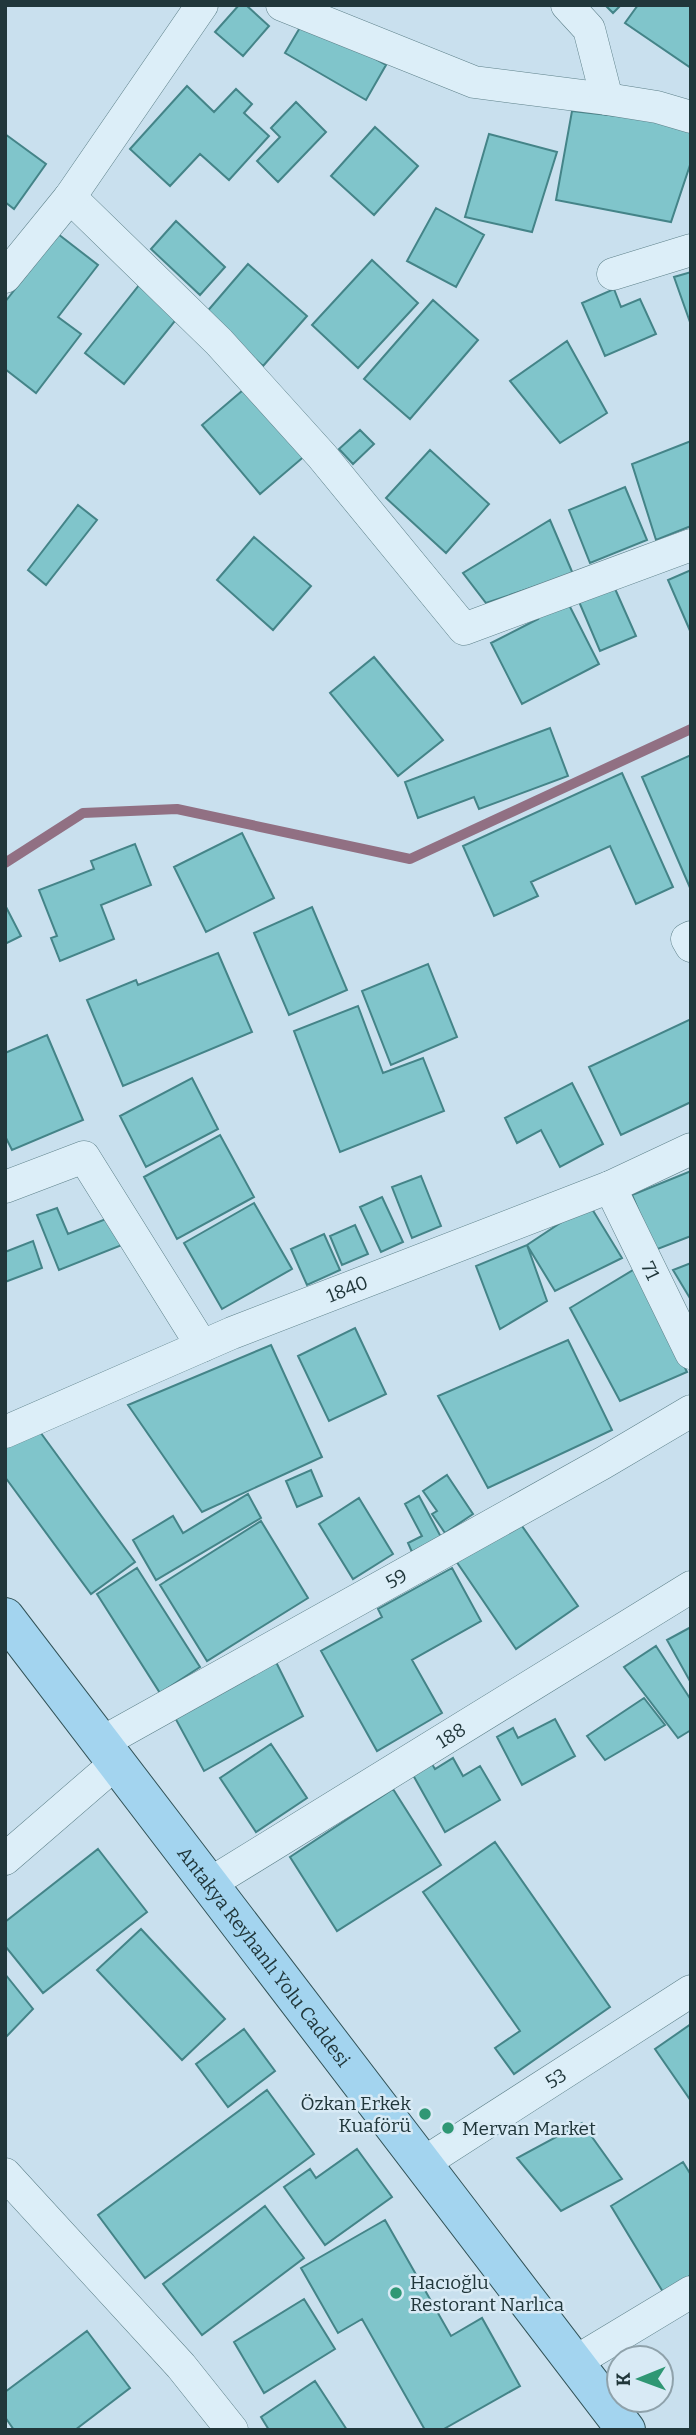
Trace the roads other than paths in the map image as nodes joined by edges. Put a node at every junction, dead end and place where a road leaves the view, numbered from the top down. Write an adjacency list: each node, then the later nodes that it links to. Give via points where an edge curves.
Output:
1 (202, 5): 6 (street)
2 (282, 5): 4 (street, via 474,82)
3 (567, 5): 4 (street, via 589,29)
4 (607, 99): 5 (street)
5 (691, 117)
6 (69, 197): 9 (street); 10 (street, via 219,342 322,456 464,629)
7 (691, 250): 8 (street)
8 (613, 274)
9 (5, 277)
10 (691, 545)
11 (691, 1149): 13 (street, 1840)
12 (5, 1187): 14 (street, via 85,1157)
13 (610, 1187): 14 (street, 1840); 15 (street, 71)
14 (202, 1346): 17 (street, 1840)
15 (691, 1353)
16 (691, 1411): 20 (street, 59)
17 (5, 1432)
18 (691, 1587): 22 (street, 188)
19 (5, 1617): 20 (main road, Antakya Reyhanlı Yolu Caddesi)
20 (109, 1753): 21 (street, 59); 22 (main road, Antakya Reyhanlı Yolu Caddesi)
21 (5, 1858)
22 (209, 1884): 24 (main road, Antakya Reyhanlı Yolu Caddesi)
23 (691, 1991): 24 (street, 53)
24 (422, 2164): 27 (main road, Antakya Reyhanlı Yolu Caddesi)
25 (5, 2174): 28 (street, via 181,2366)
26 (691, 2291): 27 (street)
27 (575, 2362): 29 (main road, Antakya Reyhanlı Yolu Caddesi)
28 (232, 2430)
29 (626, 2430)

